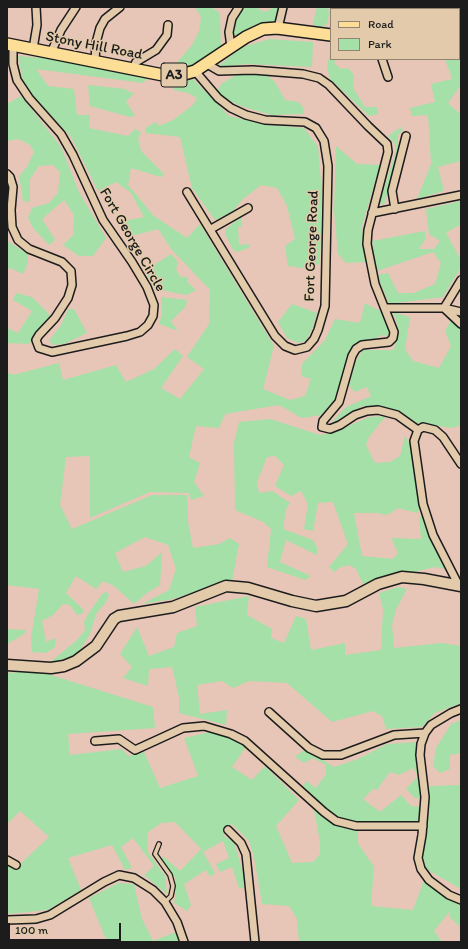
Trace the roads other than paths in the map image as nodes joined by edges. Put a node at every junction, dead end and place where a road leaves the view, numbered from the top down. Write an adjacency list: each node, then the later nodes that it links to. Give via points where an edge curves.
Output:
1 (36, 7): 11 (street, via 37,25)
2 (76, 7): 12 (street, via 61,30)
3 (120, 7): 14 (street, via 105,19 100,28)
4 (239, 7): 10 (street, via 232,18 229,32)
5 (283, 7): 7 (street)
6 (168, 25): 16 (street, via 167,35 156,50 136,62)
7 (278, 28): 8 (main road, Stony Hill Road / A3); 10 (main road, Stony Hill Road / A3, via 263,29 246,36)
8 (330, 35)
9 (10, 45): 11 (main road, Stony Hill Road / A3); 20 (street, Fort George Circle, via 17,80 29,98 61,134 103,220 147,287 154,305 153,316 148,325 140,332 127,336 52,352 39,348 36,340 68,298 72,285 71,272 62,262 29,249 18,240 12,227 12,187)
10 (231, 47): 15 (main road, Stony Hill Road / A3)
11 (33, 50): 12 (main road, Stony Hill Road / A3)
12 (51, 53): 14 (main road, Stony Hill Road / A3)
13 (382, 60): 18 (street)
14 (95, 62): 16 (main road, Stony Hill Road / A3)
15 (207, 64): 17 (main road, Stony Hill Road / A3); 25 (street, via 219,71 254,70 303,74 319,78 329,85 387,144 388,152)
16 (133, 69): 17 (main road, Stony Hill Road / A3, via 163,75 181,75)
17 (195, 71): 26 (street, Fort George Road, via 218,98 231,108 265,120 305,122 316,128 324,141 328,166 324,306 318,330 307,347 295,350 285,346 275,336)
18 (388, 76)
19 (406, 136): 24 (street, via 392,190)
20 (7, 174)
21 (187, 192): 26 (street, Fort George Road)
22 (461, 195): 24 (street)
23 (248, 208): 26 (street)
24 (395, 209): 25 (street)
25 (372, 213): 28 (street, via 367,244 375,284)
26 (211, 229)
27 (461, 280): 29 (street)
28 (386, 308): 29 (street); 32 (street, via 394,332 393,338 388,342 356,349 339,402 323,421 322,427 330,429 356,415 378,410 397,415)
29 (444, 308): 30 (street); 31 (street)
30 (461, 312)
31 (461, 324)
32 (418, 430): 33 (street, via 423,427 435,430); 34 (street, via 414,441 423,504 433,535)
33 (461, 464)
34 (460, 586): 35 (street, via 402,577 378,584 346,601 316,606 248,588 226,586 174,607 119,616 114,619 96,646 76,661 64,666 51,668)
35 (7, 664)
36 (461, 709): 38 (street, via 439,719)
37 (269, 712): 38 (street, via 309,748 323,755 341,755 394,735)
38 (425, 733): 40 (street, via 420,755 424,780)
39 (95, 741): 40 (street, via 119,739 135,750 183,728 204,726 245,741 336,821 346,825 369,827)
40 (423, 826): 45 (street, via 418,850 421,870 429,880 449,895)
41 (228, 830): 49 (street, via 241,843 246,854)
42 (159, 844): 46 (lane, via 155,854 170,875 173,886 171,896)
43 (7, 860): 44 (street)
44 (16, 865)
45 (461, 900)
46 (165, 902): 47 (street, via 153,890 134,878 119,876 104,882 50,915 36,919); 48 (street, via 177,922)
47 (7, 920)
48 (184, 942)
49 (256, 942)

